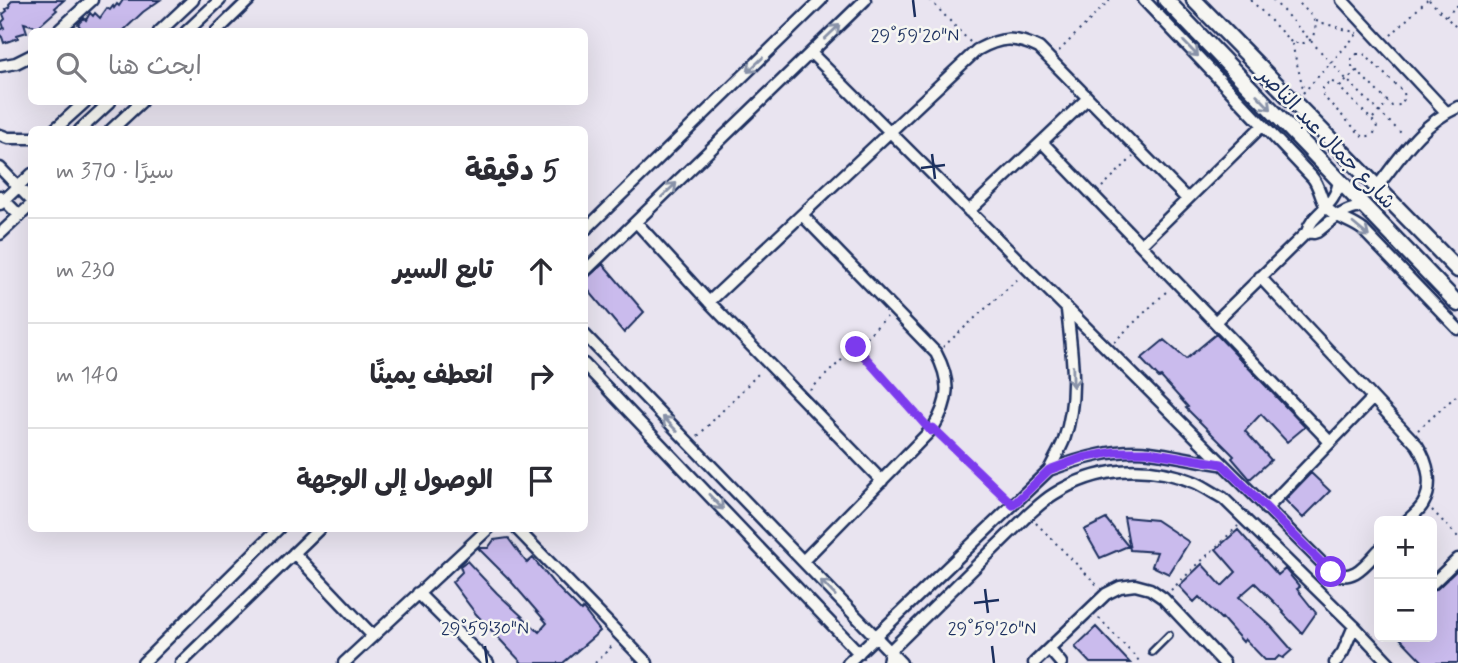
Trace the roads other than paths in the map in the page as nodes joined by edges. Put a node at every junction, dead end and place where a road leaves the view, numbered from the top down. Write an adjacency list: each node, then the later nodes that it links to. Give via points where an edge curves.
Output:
1 (92, 0): 13 (street)
2 (193, 0): 14 (street)
3 (220, 0): 15 (street)
4 (249, 0): 16 (street)
5 (821, 0): 51 (street, one-way to 51)
6 (865, 0): 18 (street, one-way to 6)
7 (1144, 0): 27 (street, one-way to 27)
8 (1166, 0): 11 (main road, شارع جمال عبد الناصر)
9 (1342, 0): 26 (street)
10 (1195, 1): 11 (main road, via 1192,10); 12 (main road, شارع جمال عبد الناصر)
11 (1181, 16): 17 (main road, شارع جمال عبد الناصر)
12 (1219, 24): 17 (main road); 39 (main road, شارع جمال عبد الناصر)
13 (61, 28)
14 (163, 28)
15 (190, 28)
16 (220, 28)
17 (1204, 40): 37 (main road, شارع جمال عبد الناصر, one-way to 37)
18 (811, 53): 31 (street); 50 (street, one-way to 18)
19 (28, 57): 20 (street)
20 (0, 66)
21 (1088, 98): 31 (street, via 1039,48 1007,39 977,50); 34 (street); 41 (street)
22 (82, 105): 28 (street)
23 (107, 105): 29 (street)
24 (138, 105): 30 (street)
25 (1458, 107): 26 (street)
26 (1446, 112): 39 (street, via 1411,143)
27 (1263, 125): 41 (street); 45 (street, via 1316,181)
28 (58, 126)
29 (84, 126)
30 (115, 126)
31 (890, 132): 46 (street); 47 (street)
32 (0, 135): 33 (street)
33 (28, 138)
34 (1042, 142): 46 (street); 54 (street)
35 (0, 168): 38 (street)
36 (28, 178): 38 (street)
37 (1339, 180): 43 (main road, شارع جمال عبد الناصر); 45 (street)
38 (18, 187): 40 (street); 42 (street)
39 (1377, 187): 56 (main road, شارع جمال عبد الناصر)
40 (28, 198)
41 (1187, 199): 54 (street)
42 (1, 200): 48 (street)
43 (1364, 206): 49 (street); 59 (main road, شارع جمال عبد الناصر)
44 (28, 207): 48 (street)
45 (1326, 207): 49 (street); 52 (street)
46 (969, 211): 60 (street)
47 (802, 215): 58 (street); 69 (street, via 936,353 943,367 947,391 942,414)
48 (20, 216): 53 (street)
49 (1337, 216): 52 (street, via 1317,232); 62 (street, one-way to 62, via 1363,230)
50 (636, 222): 55 (street); 58 (street)
51 (588, 226)
52 (1307, 232): 57 (street)
53 (0, 234)
54 (1141, 245): 61 (street)
55 (588, 268)
56 (1458, 270)
57 (1260, 277): 61 (street); 65 (street)
58 (709, 302): 69 (street)
59 (1458, 304)
60 (1067, 309): 67 (street); 68 (street, one-way to 68, via 1074,380 1072,411)
61 (1214, 322): 66 (street)
62 (1458, 328)
63 (588, 338): 79 (street, one-way to 63)
64 (588, 368): 89 (street, one-way to 89)
65 (1373, 398): 66 (street); 71 (street, via 1417,445 1427,464 1424,502)
66 (1330, 442): 70 (street)
67 (1222, 464): 68 (street, via 1149,452 1115,452); 70 (street)
68 (1049, 470): 85 (street)
69 (882, 481): 79 (street)
70 (1266, 509): 77 (street, via 1337,575 1356,573)
71 (1411, 516)
72 (275, 532): 91 (street)
73 (316, 532): 76 (street)
74 (485, 532): 81 (street)
75 (520, 532): 95 (street)
76 (294, 553): 84 (street); 90 (street)
77 (1374, 555)
78 (1458, 559): 80 (street)
79 (803, 561): 85 (street, one-way to 79)
80 (1437, 579)
81 (418, 593): 84 (street); 94 (street)
82 (1354, 626): 87 (street, via 1223,498 1168,473 1138,470 1107,472 1052,495); 102 (street); 103 (street)
83 (1169, 635): 88 (lane)
84 (373, 636): 93 (street)
85 (875, 637): 87 (street); 89 (street)
86 (1049, 649): 99 (street); 100 (street); 101 (street, via 1106,594 1135,585 1163,598)
87 (891, 651): 97 (street); 98 (street)
88 (1152, 652)
89 (859, 653): 96 (street)
90 (193, 659): 92 (street)
91 (143, 663)
92 (181, 663)
93 (344, 663)
94 (488, 663)
95 (647, 663)
96 (848, 663)
97 (888, 663)
98 (901, 663)
99 (1034, 663)
100 (1061, 663)
101 (1224, 663)
102 (1335, 663)
103 (1389, 663)

